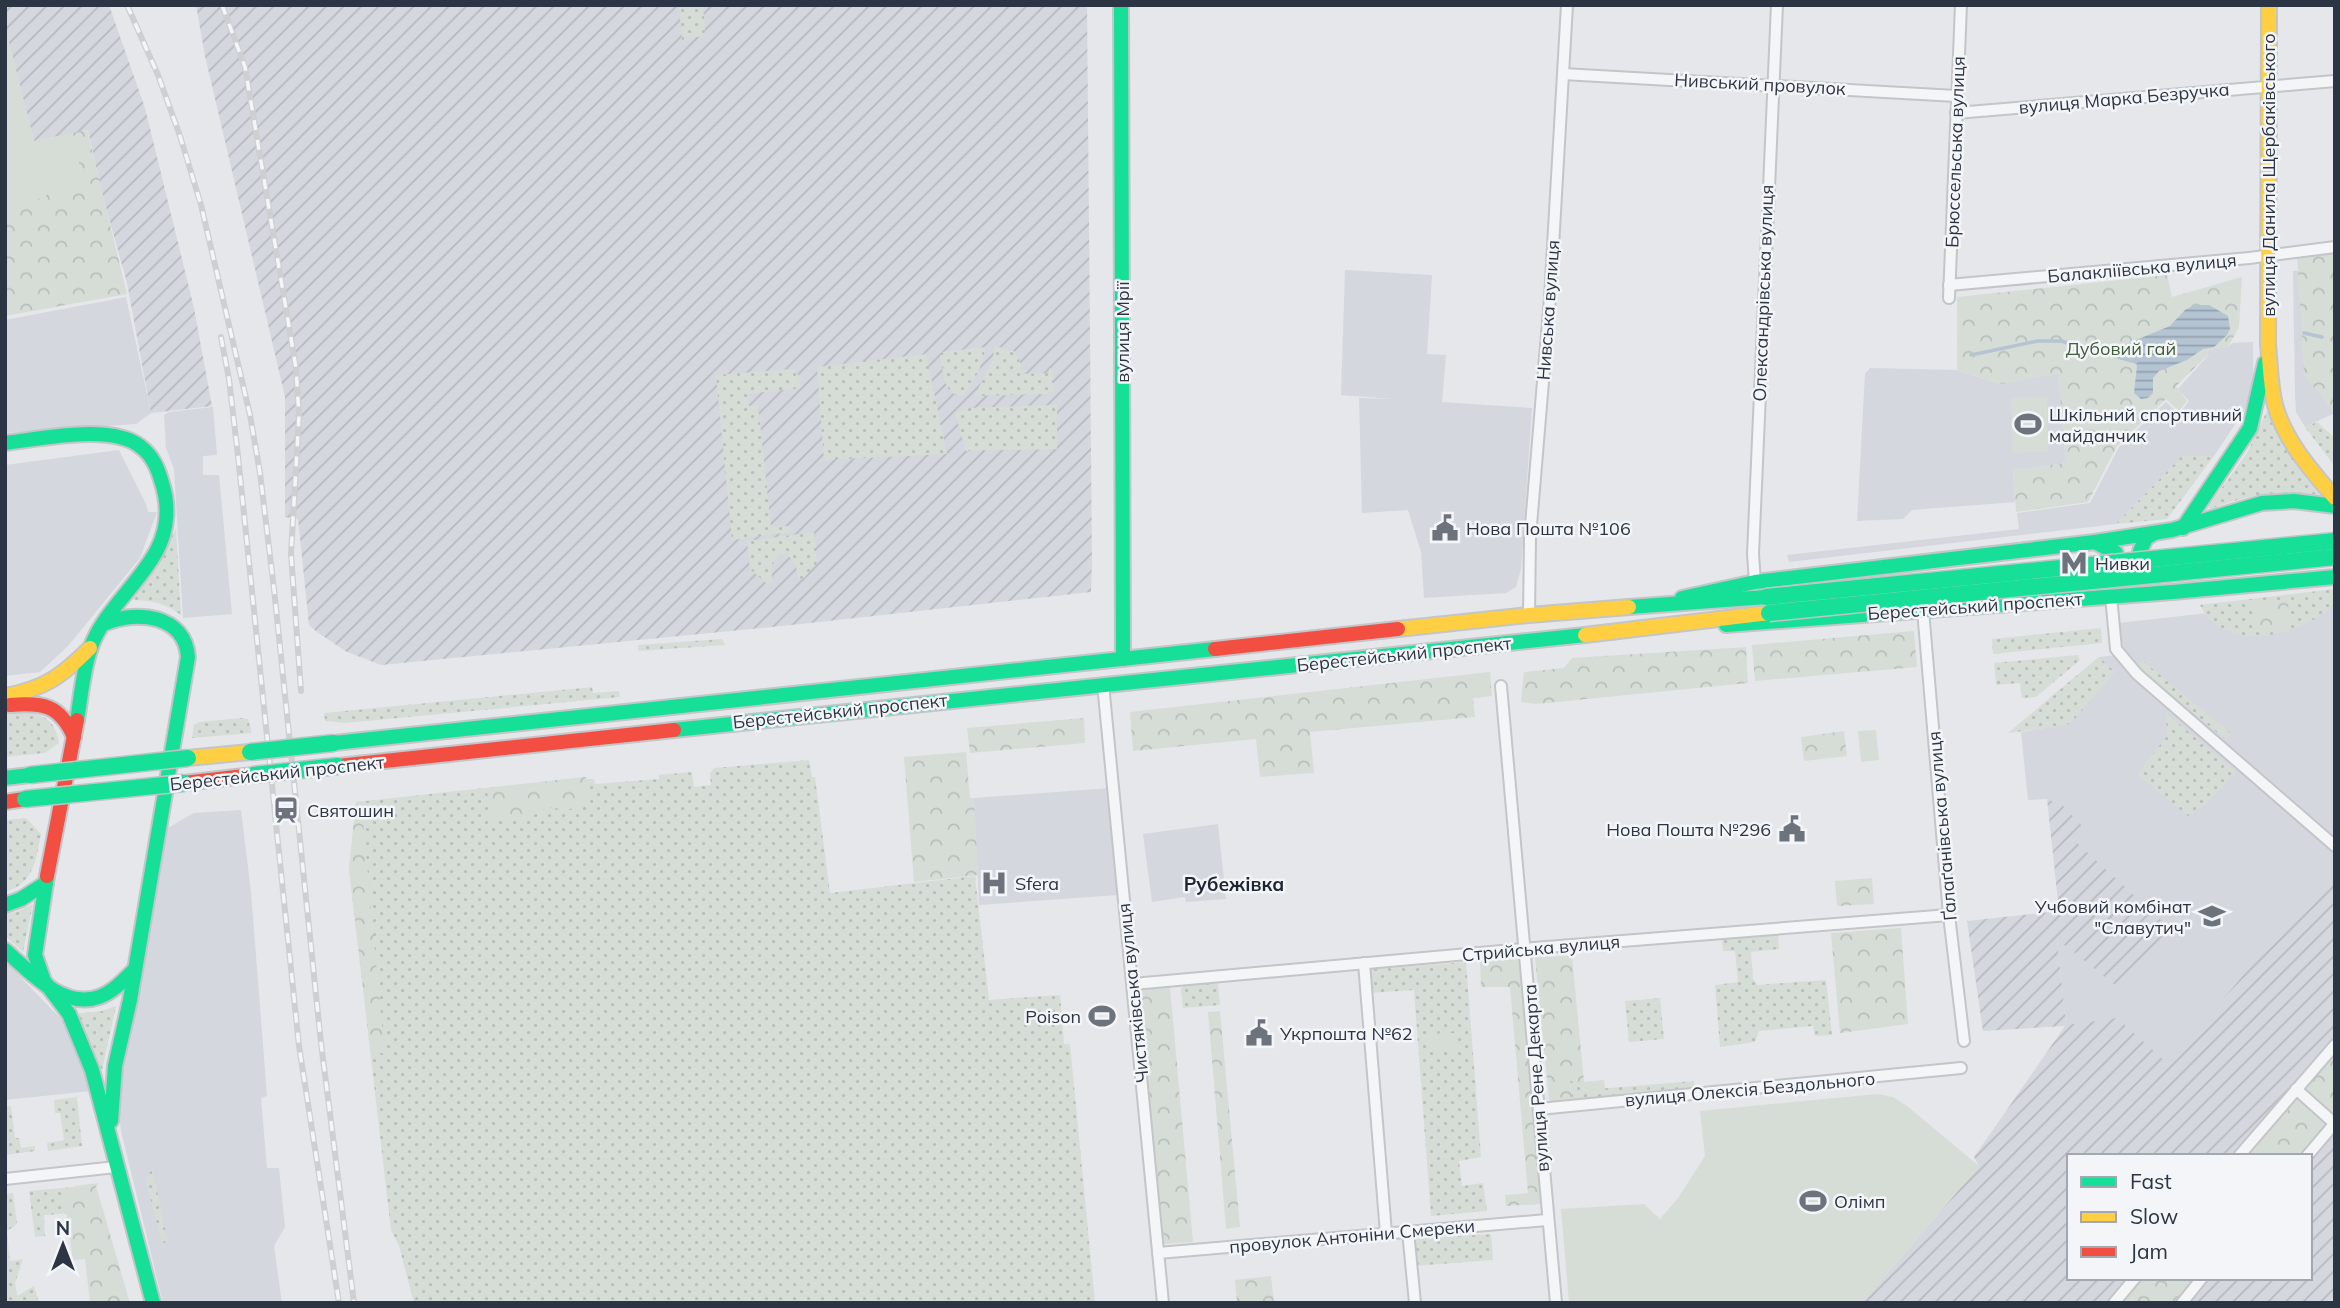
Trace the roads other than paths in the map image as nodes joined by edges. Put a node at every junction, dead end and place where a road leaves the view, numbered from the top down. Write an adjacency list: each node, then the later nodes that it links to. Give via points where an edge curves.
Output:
1 (1121, 5): 41 (main road, вулиця Мрії)
2 (1567, 5): 6 (street, Нивська вулиця)
3 (1777, 5): 8 (street, Олександрівська вулиця)
4 (1961, 5): 10 (street, Брюссельська вулиця)
5 (2269, 5): 9 (main road, вулиця Данила Щербаківського)
6 (1563, 74): 8 (street, Нивський провулок); 37 (street, Нивська вулиця, via 1530,537)
7 (2335, 80): 9 (street, вулиця Марка Безручка)
8 (1773, 84): 10 (street, Нивський провулок); 32 (street, Олександрівська вулиця)
9 (2269, 86): 11 (street, вулиця Марка Безручка); 13 (main road, вулиця Данила Щербаківського)
10 (1956, 96): 11 (street, Брюссельська вулиця)
11 (1955, 113): 14 (street, Брюссельська вулиця)
12 (2335, 247): 13 (street, Балакліївська вулиця)
13 (2268, 256): 14 (street, Балакліївська вулиця); 16 (main road, вулиця Данила Щербаківського)
14 (1949, 285): 15 (street, Брюссельська вулиця)
15 (1949, 298)
16 (2268, 344): 18 (main road, вулиця Данила Щербаківського, via 2281,422 2308,468); 20 (main road, вулиця Данила Щербаківського, via 2250,428)
17 (5, 443): 38 (main road, via 95,434 121,436 145,449 152,460 166,497 165,529 147,568)
18 (2335, 498)
19 (2335, 506): 20 (main road, Берестейський проспект, via 2262,503)
20 (2183, 527): 21 (main road, Берестейський проспект)
21 (2154, 533): 23 (main road, Берестейський проспект); 24 (main road)
22 (2335, 541): 35 (main road, Берестейський проспект, bridge)
23 (2095, 542): 25 (main road); 32 (main road, Берестейський проспект)
24 (2140, 551)
25 (2116, 553)
26 (2335, 557): 39 (main road, Берестейський проспект, bridge)
27 (2335, 567): 30 (main road)
28 (2335, 577): 30 (main road)
29 (2146, 579): 33 (main road)
30 (2317, 579): 33 (main road, Берестейський проспект)
31 (2118, 581): 34 (main road)
32 (1755, 582): 35 (main road, Берестейський проспект)
33 (2173, 592): 34 (main road, Берестейський проспект)
34 (2107, 597): 36 (main road, Берестейський проспект); 49 (street, via 2116,649 2137,674)
35 (1647, 606): 37 (main road, Берестейський проспект)
36 (1923, 610): 39 (main road, Берестейський проспект); 52 (street, Ґалаґанівська вулиця)
37 (1529, 615): 41 (main road, Берестейський проспект)
38 (106, 623): 40 (main road); 56 (main road, via 129,616 164,621 184,640 187,650)
39 (1676, 626): 42 (main road, Берестейський проспект)
40 (91, 647): 44 (main road, via 54,682); 46 (main road)
41 (1122, 659): 47 (main road, Берестейський проспект, bridge)
42 (1103, 684): 48 (main road, Берестейський проспект, bridge); 58 (street, Чистяківська вулиця)
43 (1501, 686): 53 (street, вулиця Рене Декарта)
44 (5, 696)
45 (5, 706): 46 (main road, via 41,704 56,710 68,721)
46 (74, 737): 50 (main road)
47 (5, 778)
48 (5, 802)
49 (2335, 846)
50 (46, 883): 51 (main road); 57 (main road, via 36,942)
51 (5, 905)
52 (1949, 915): 53 (street, Стрийська вулиця); 59 (street, Ґалаґанівська вулиця)
53 (1526, 948): 55 (street, Стрийська вулиця); 63 (street, вулиця Рене Декарта)
54 (5, 950): 57 (main road)
55 (1364, 963): 58 (street, Стрийська вулиця); 72 (street)
56 (135, 969): 57 (main road, via 115,990 95,999 67,998); 65 (main road, via 111,1091)
57 (44, 981): 65 (main road, via 78,1031 96,1081)
58 (1133, 984): 73 (street, Чистяківська вулиця)
59 (1964, 1041)
60 (2335, 1045): 62 (street)
61 (1961, 1068): 63 (street, вулиця Олексія Бездольного)
62 (2296, 1089): 64 (street); 66 (street)
63 (1539, 1109): 70 (street, вулиця Рене Декарта)
64 (2334, 1123): 67 (street)
65 (111, 1146): 68 (main road)
66 (2241, 1154)
67 (2308, 1154)
68 (116, 1167): 69 (street); 76 (main road)
69 (5, 1179)
70 (1547, 1220): 71 (street, провулок Антоніни Смереки); 79 (street, вулиця Рене Декарта)
71 (1408, 1231): 72 (street, провулок Антоніни Смереки); 78 (street)
72 (1386, 1233): 73 (street, провулок Антоніни Смереки)
73 (1158, 1253): 77 (street, Чистяківська вулиця)
74 (2133, 1280): 80 (street)
75 (2200, 1280): 81 (street)
76 (153, 1303)
77 (1163, 1303)
78 (1415, 1303)
79 (1556, 1303)
80 (2114, 1303)
81 (2182, 1303)

